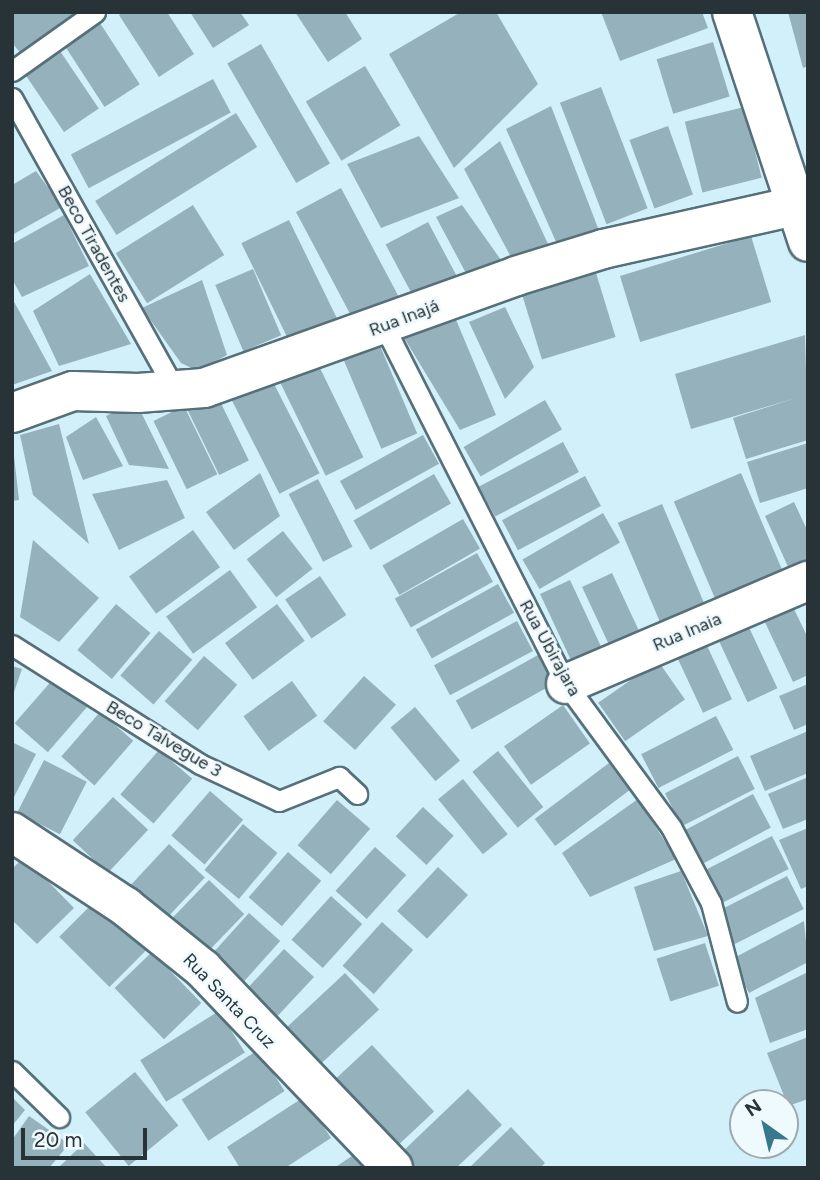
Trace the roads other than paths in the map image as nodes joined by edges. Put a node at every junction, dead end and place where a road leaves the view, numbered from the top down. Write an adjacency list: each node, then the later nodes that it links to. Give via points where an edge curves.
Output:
1 (95, 12): 3 (lane)
2 (732, 12): 5 (street)
3 (12, 71)
4 (12, 98): 8 (lane, Beco Tiradentes)
5 (795, 206): 6 (street); 7 (street, Rua Inajá, via 603,249 498,282)
6 (808, 242)
7 (384, 326): 8 (street, Rua Inajá, via 204,388); 12 (lane, Rua Ubirajara)
8 (177, 391): 9 (street, Rua Inajá, via 74,391)
9 (12, 413)
10 (808, 581): 12 (street, Rua Inaia)
11 (12, 645): 13 (lane, Beco Talvegue 3, via 200,764 279,801 339,777)
12 (566, 684): 15 (lane, Rua Ubirajara, via 671,827 711,903)
13 (357, 794)
14 (12, 832): 18 (street, Rua Santa Cruz, via 125,907 203,969)
15 (737, 1002)
16 (12, 1071): 17 (lane)
17 (59, 1117)
18 (393, 1168)

